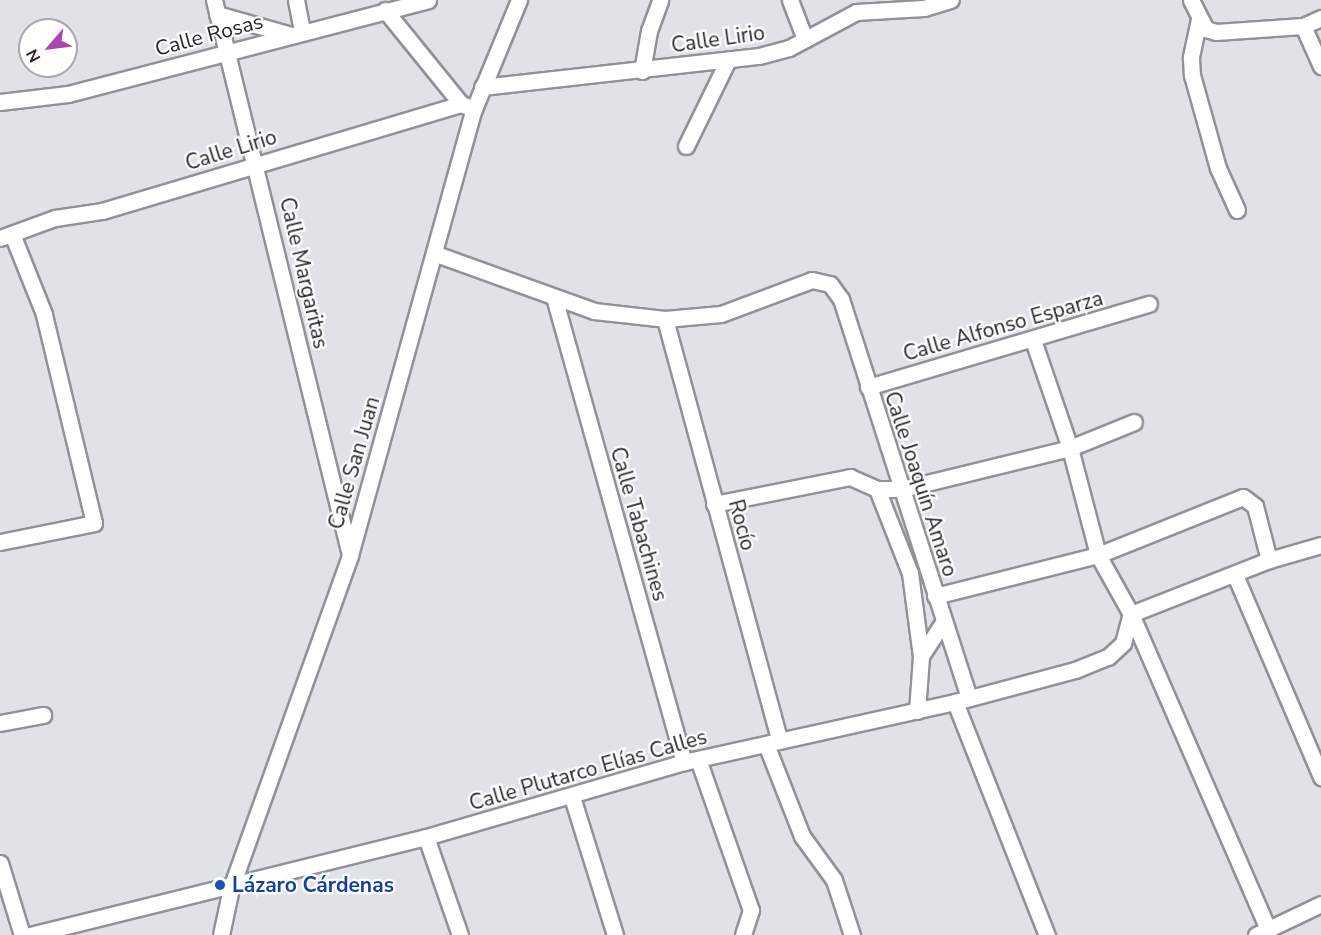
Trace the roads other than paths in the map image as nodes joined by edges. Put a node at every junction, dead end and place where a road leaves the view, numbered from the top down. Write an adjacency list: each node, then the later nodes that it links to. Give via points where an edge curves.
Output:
1 (296, 0): 14 (street)
2 (428, 0): 10 (street, Calle Rosas)
3 (519, 0): 20 (street, Calle San Juan)
4 (660, 0): 19 (street, via 649,31)
5 (790, 0): 15 (street)
6 (951, 0): 8 (street, Calle Lirio)
7 (1191, 0): 12 (street)
8 (922, 4): 15 (street, Calle Lirio, via 856,12)
9 (216, 7): 14 (street); 16 (street, Calle Margaritas)
10 (385, 10): 14 (street, Calle Rosas); 22 (street)
11 (1321, 18): 13 (street)
12 (1199, 19): 13 (street, via 1206,29 1216,32); 25 (street, via 1191,58 1192,75 1218,168)
13 (1303, 26): 18 (street)
14 (297, 33): 16 (street, Calle Rosas)
15 (805, 39): 17 (street, Calle Lirio, via 774,53)
16 (227, 52): 21 (street, Calle Rosas, via 68,94); 24 (street, Calle Margaritas)
17 (728, 60): 19 (street, Calle Lirio); 23 (street)
18 (1321, 66)
19 (642, 71): 20 (street, Calle Lirio)
20 (482, 87): 22 (street, Calle San Juan)
21 (0, 102)
22 (467, 107): 24 (street, Calle Lirio); 27 (street, Calle San Juan)
23 (686, 146)
24 (257, 164): 26 (street, Calle Lirio, via 102,211 55,218); 40 (street, Calle Margaritas)
25 (1237, 210)
26 (6, 236): 38 (street, via 44,314 94,524)
27 (436, 254): 28 (street); 40 (street, Calle San Juan)
28 (554, 297): 30 (street, via 594,311); 53 (street, Calle Tabachines)
29 (1149, 304): 31 (street, Calle Alfonso Esparza)
30 (664, 320): 32 (street, Calle Joaquín Amaro, via 721,314 813,280 830,284 841,299); 37 (street, Rocío)
31 (1033, 340): 32 (street, Calle Alfonso Esparza); 34 (street)
32 (867, 387): 36 (street, Calle Joaquín Amaro)
33 (1134, 422): 34 (street)
34 (1070, 448): 36 (street); 41 (street)
35 (877, 489): 36 (street); 37 (street, via 850,477); 47 (street, via 910,573)
36 (903, 489): 44 (street, Calle Joaquín Amaro)
37 (714, 504): 52 (street, Rocío)
38 (0, 542)
39 (1321, 545): 42 (street)
40 (350, 555): 58 (street, Calle San Juan)
41 (1098, 555): 42 (street, via 1218,505 1248,497 1255,506); 44 (street); 45 (street)
42 (1269, 560): 43 (street)
43 (1235, 575): 45 (street); 54 (street)
44 (935, 596): 46 (street, Calle Joaquín Amaro)
45 (1131, 614): 48 (street, Calle Plutarco Elías Calles, via 1123,643 1108,657 1076,670); 61 (street)
46 (944, 621): 47 (street); 48 (street, Calle Joaquín Amaro)
47 (921, 656): 49 (street)
48 (962, 700): 49 (street, Calle Plutarco Elías Calles); 68 (street, Calle Joaquín Amaro)
49 (917, 711): 52 (street, Calle Plutarco Elías Calles)
50 (43, 715): 51 (street)
51 (0, 723)
52 (773, 742): 53 (street, Calle Plutarco Elías Calles); 67 (street, Rocío, via 802,836 834,880)
53 (691, 760): 55 (street, Calle Plutarco Elías Calles); 60 (street, Calle Tabachines, via 751,910)
54 (1321, 777)
55 (572, 796): 56 (street, Calle Plutarco Elías Calles); 66 (street)
56 (426, 837): 58 (street, Calle Plutarco Elías Calles); 65 (street)
57 (0, 863): 62 (street)
58 (231, 888): 63 (street, Calle Plutarco Elías Calles); 64 (street, Calle San Juan)
59 (1321, 904): 61 (street)
60 (745, 932)
61 (1262, 932)
62 (22, 935)
63 (30, 935)
64 (221, 935)
65 (460, 935)
66 (615, 935)
67 (852, 935)
68 (1047, 935)

